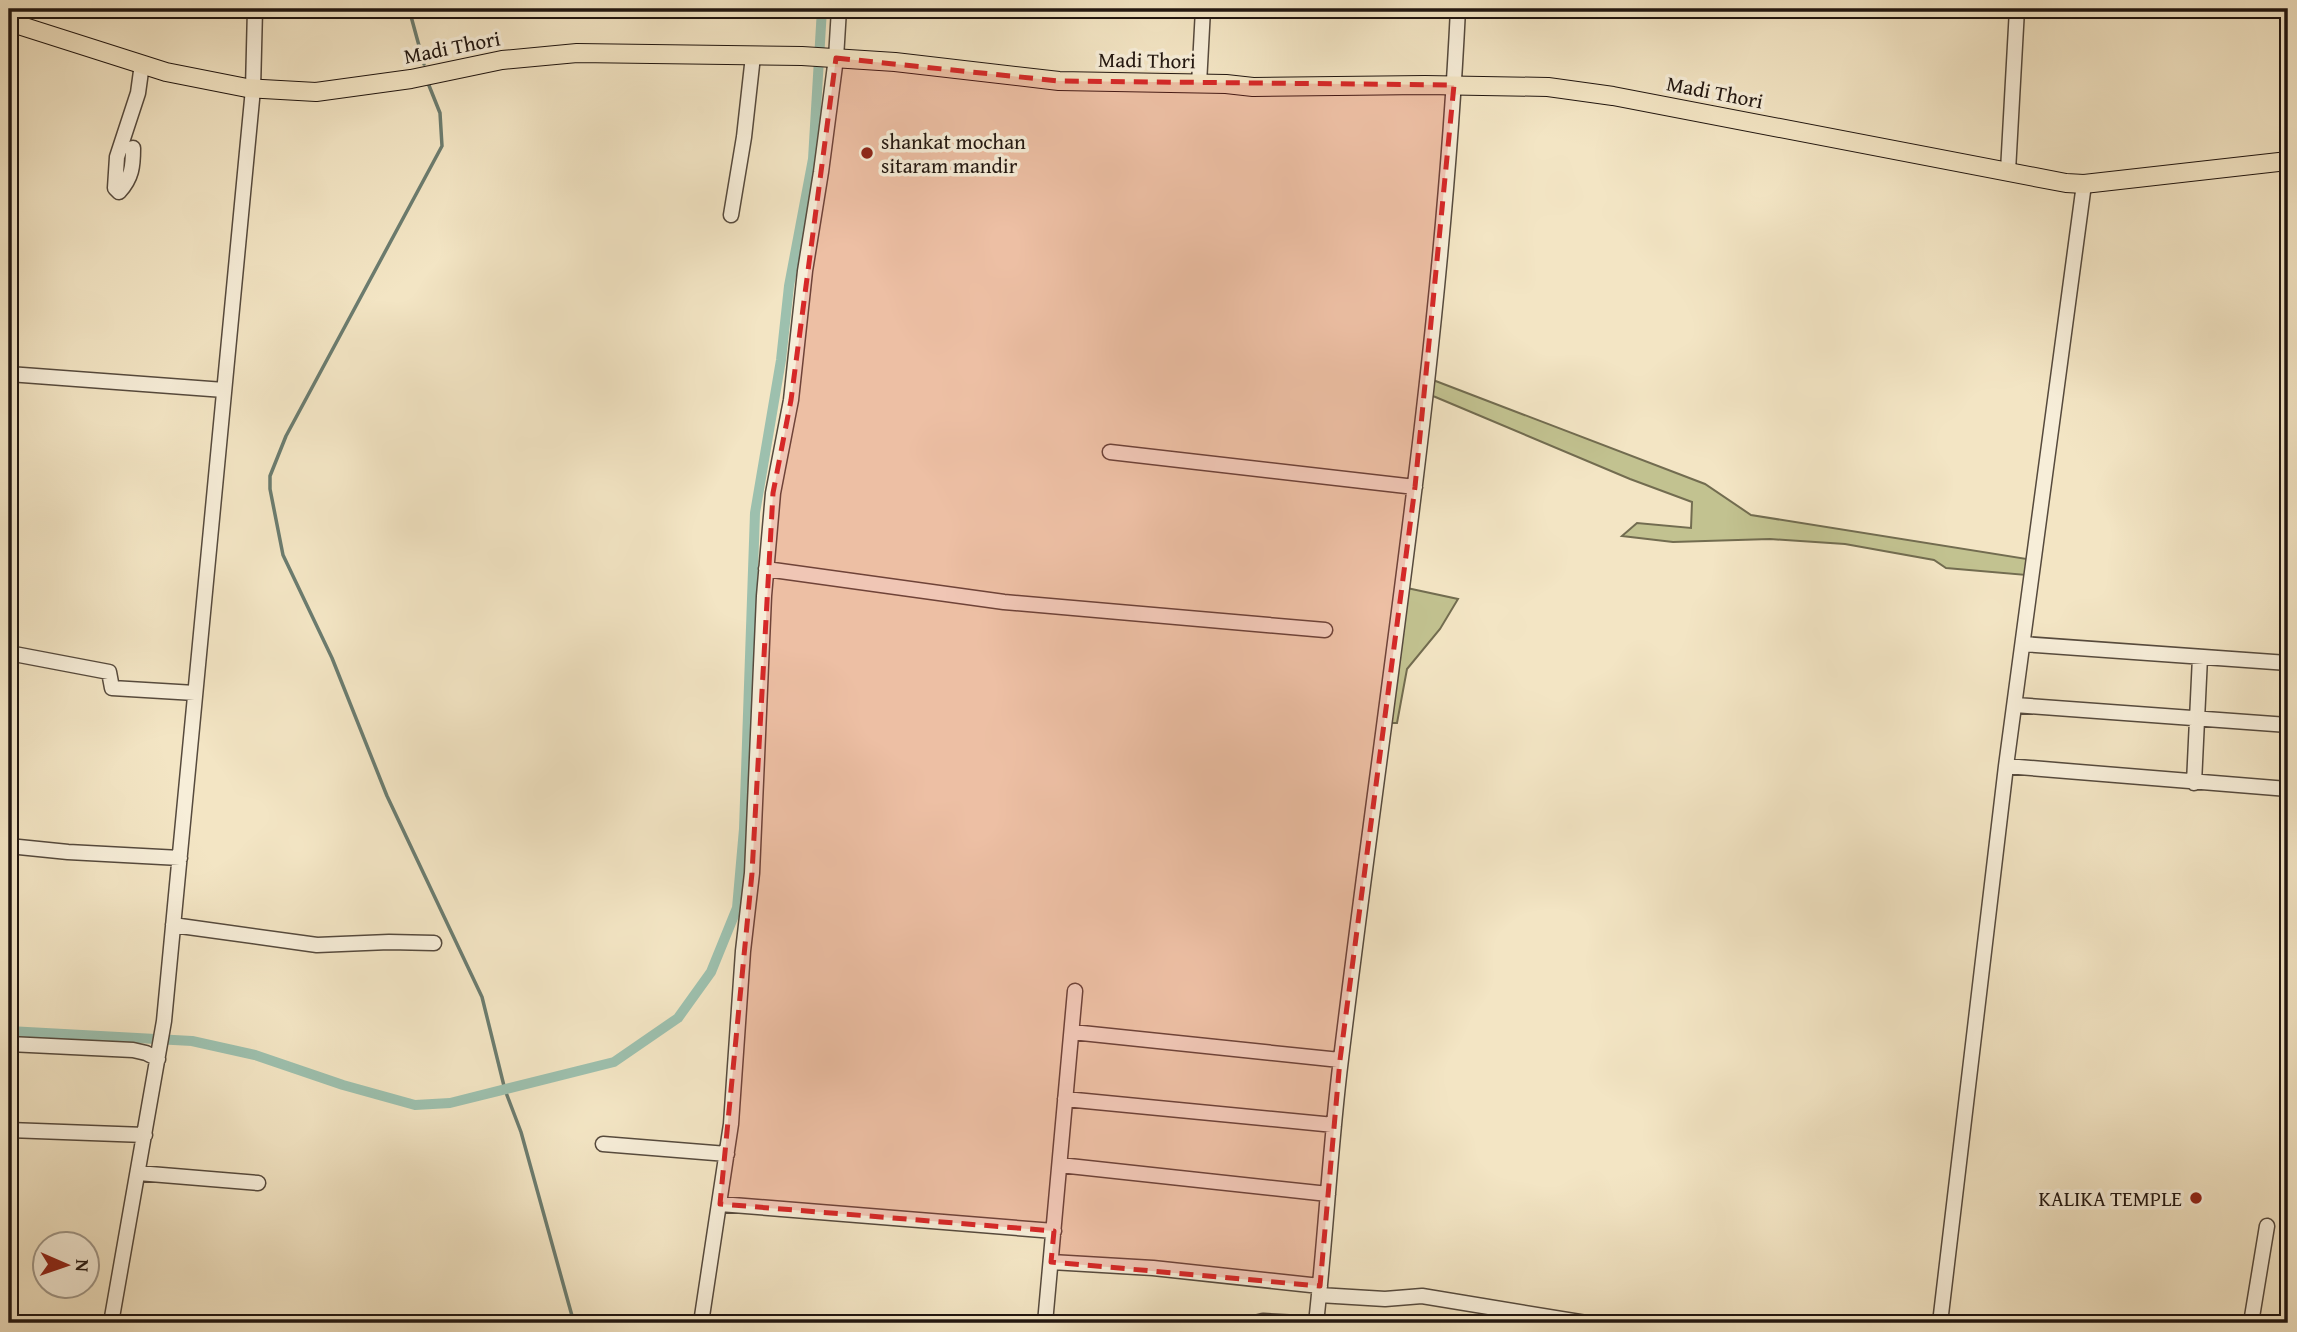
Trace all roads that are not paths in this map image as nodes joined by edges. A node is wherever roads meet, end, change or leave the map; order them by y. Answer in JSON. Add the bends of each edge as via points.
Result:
{"nodes":[{"id":1,"x":255,"y":9,"type":"edge"},
{"id":2,"x":839,"y":9,"type":"edge"},
{"id":3,"x":1203,"y":9,"type":"edge"},
{"id":4,"x":1458,"y":9,"type":"edge"},
{"id":5,"x":2017,"y":9,"type":"edge"},
{"id":6,"x":9,"y":22,"type":"edge"},
{"id":7,"x":752,"y":56,"type":"junction"},
{"id":8,"x":832,"y":58,"type":"junction"},
{"id":9,"x":142,"y":64,"type":"junction"},
{"id":10,"x":1199,"y":84,"type":"junction"},
{"id":11,"x":1454,"y":85,"type":"junction"},
{"id":12,"x":253,"y":89,"type":"junction"},
{"id":13,"x":132,"y":148,"type":"dead end"},
{"id":14,"x":2288,"y":161,"type":"edge"},
{"id":15,"x":2008,"y":171,"type":"junction"},
{"id":16,"x":2084,"y":184,"type":"junction"},
{"id":17,"x":732,"y":215,"type":"dead end"},
{"id":18,"x":9,"y":374,"type":"edge"},
{"id":19,"x":224,"y":390,"type":"junction"},
{"id":20,"x":1110,"y":452,"type":"dead end"},
{"id":21,"x":1415,"y":487,"type":"junction"},
{"id":22,"x":766,"y":569,"type":"junction"},
{"id":23,"x":1325,"y":630,"type":"dead end"},
{"id":24,"x":2023,"y":644,"type":"junction"},
{"id":25,"x":9,"y":653,"type":"edge"},
{"id":26,"x":2200,"y":657,"type":"junction"},
{"id":27,"x":2288,"y":663,"type":"edge"},
{"id":28,"x":195,"y":692,"type":"junction"},
{"id":29,"x":2015,"y":705,"type":"junction"},
{"id":30,"x":2197,"y":719,"type":"junction"},
{"id":31,"x":2288,"y":724,"type":"edge"},
{"id":32,"x":2006,"y":766,"type":"junction"},
{"id":33,"x":2194,"y":783,"type":"junction"},
{"id":34,"x":2288,"y":789,"type":"edge"},
{"id":35,"x":9,"y":846,"type":"edge"},
{"id":36,"x":180,"y":858,"type":"junction"},
{"id":37,"x":173,"y":925,"type":"junction"},
{"id":38,"x":434,"y":943,"type":"dead end"},
{"id":39,"x":1075,"y":991,"type":"dead end"},
{"id":40,"x":1072,"y":1032,"type":"junction"},
{"id":41,"x":9,"y":1044,"type":"edge"},
{"id":42,"x":158,"y":1056,"type":"junction"},
{"id":43,"x":1340,"y":1060,"type":"junction"},
{"id":44,"x":1065,"y":1099,"type":"junction"},
{"id":45,"x":1334,"y":1125,"type":"junction"},
{"id":46,"x":9,"y":1130,"type":"edge"},
{"id":47,"x":145,"y":1135,"type":"junction"},
{"id":48,"x":603,"y":1144,"type":"dead end"},
{"id":49,"x":727,"y":1154,"type":"junction"},
{"id":50,"x":1059,"y":1165,"type":"junction"},
{"id":51,"x":138,"y":1173,"type":"junction"},
{"id":52,"x":258,"y":1183,"type":"dead end"},
{"id":53,"x":1328,"y":1194,"type":"junction"},
{"id":54,"x":720,"y":1204,"type":"junction"},
{"id":55,"x":2267,"y":1226,"type":"dead end"},
{"id":56,"x":1054,"y":1231,"type":"junction"},
{"id":57,"x":1051,"y":1262,"type":"junction"},
{"id":58,"x":1320,"y":1290,"type":"junction"},
{"id":59,"x":111,"y":1323,"type":"edge"},
{"id":60,"x":701,"y":1323,"type":"edge"},
{"id":61,"x":1045,"y":1323,"type":"edge"},
{"id":62,"x":1255,"y":1323,"type":"edge"},
{"id":63,"x":1298,"y":1323,"type":"edge"},
{"id":64,"x":1316,"y":1323,"type":"edge"},
{"id":65,"x":1586,"y":1323,"type":"edge"},
{"id":66,"x":1940,"y":1323,"type":"edge"},
{"id":67,"x":2251,"y":1323,"type":"edge"}],
"edges":[{"from":1,"to":12,"type":"street"},
{"from":2,"to":8,"type":"street"},
{"from":3,"to":10,"type":"street"},
{"from":4,"to":11,"type":"street"},
{"from":5,"to":15,"type":"street"},
{"from":6,"to":9,"type":"main road","name":"Madi Thori"},
{"from":7,"to":8,"type":"main road","name":"Madi Thori"},
{"from":7,"to":12,"type":"main road","name":"Madi Thori","via":[[577,53],[502,60],[316,92]]},
{"from":7,"to":17,"type":"street"},
{"from":8,"to":10,"type":"main road","name":"Madi Thori","via":[[1059,81]]},
{"from":8,"to":22,"type":"street","via":[[821,172]]},
{"from":9,"to":12,"type":"main road","name":"Madi Thori"},
{"from":9,"to":13,"type":"street","via":[[138,93],[117,157],[115,188],[119,192],[129,181]]},
{"from":10,"to":11,"type":"main road","name":"Madi Thori"},
{"from":11,"to":15,"type":"main road","name":"Madi Thori","via":[[1548,87],[1613,96]]},
{"from":11,"to":21,"type":"street"},
{"from":12,"to":19,"type":"street"},
{"from":14,"to":16,"type":"main road","name":"Madi Thori"},
{"from":15,"to":16,"type":"main road","name":"Madi Thori"},
{"from":16,"to":24,"type":"street"},
{"from":18,"to":19,"type":"street"},
{"from":19,"to":28,"type":"street"},
{"from":20,"to":21,"type":"street"},
{"from":21,"to":43,"type":"street"},
{"from":22,"to":23,"type":"street","via":[[1004,602]]},
{"from":22,"to":49,"type":"street","via":[[752,873]]},
{"from":24,"to":26,"type":"street"},
{"from":24,"to":29,"type":"street"},
{"from":25,"to":28,"type":"street","via":[[109,672],[112,688]]},
{"from":26,"to":27,"type":"street"},
{"from":26,"to":30,"type":"street"},
{"from":28,"to":36,"type":"street"},
{"from":29,"to":30,"type":"street"},
{"from":29,"to":32,"type":"street"},
{"from":30,"to":31,"type":"street"},
{"from":30,"to":33,"type":"street"},
{"from":32,"to":33,"type":"street"},
{"from":32,"to":66,"type":"street"},
{"from":33,"to":34,"type":"street"},
{"from":35,"to":36,"type":"street"},
{"from":36,"to":37,"type":"street"},
{"from":37,"to":38,"type":"street","via":[[317,945]]},
{"from":37,"to":42,"type":"street"},
{"from":39,"to":40,"type":"street"},
{"from":40,"to":43,"type":"street"},
{"from":40,"to":44,"type":"street"},
{"from":41,"to":42,"type":"street","via":[[105,1048]]},
{"from":42,"to":47,"type":"street"},
{"from":43,"to":45,"type":"street"},
{"from":44,"to":45,"type":"street"},
{"from":44,"to":50,"type":"street"},
{"from":45,"to":53,"type":"street"},
{"from":46,"to":47,"type":"street"},
{"from":47,"to":51,"type":"street"},
{"from":48,"to":49,"type":"street"},
{"from":49,"to":54,"type":"street"},
{"from":50,"to":53,"type":"street"},
{"from":50,"to":56,"type":"street"},
{"from":51,"to":52,"type":"street"},
{"from":51,"to":59,"type":"street"},
{"from":53,"to":58,"type":"street"},
{"from":54,"to":56,"type":"street"},
{"from":54,"to":60,"type":"street"},
{"from":55,"to":67,"type":"street"},
{"from":56,"to":57,"type":"street"},
{"from":57,"to":58,"type":"street","via":[[1153,1268]]},
{"from":57,"to":61,"type":"street"},
{"from":58,"to":64,"type":"street"},
{"from":58,"to":65,"type":"street","via":[[1385,1299],[1422,1296]]},
{"from":62,"to":63,"type":"street"}]}
